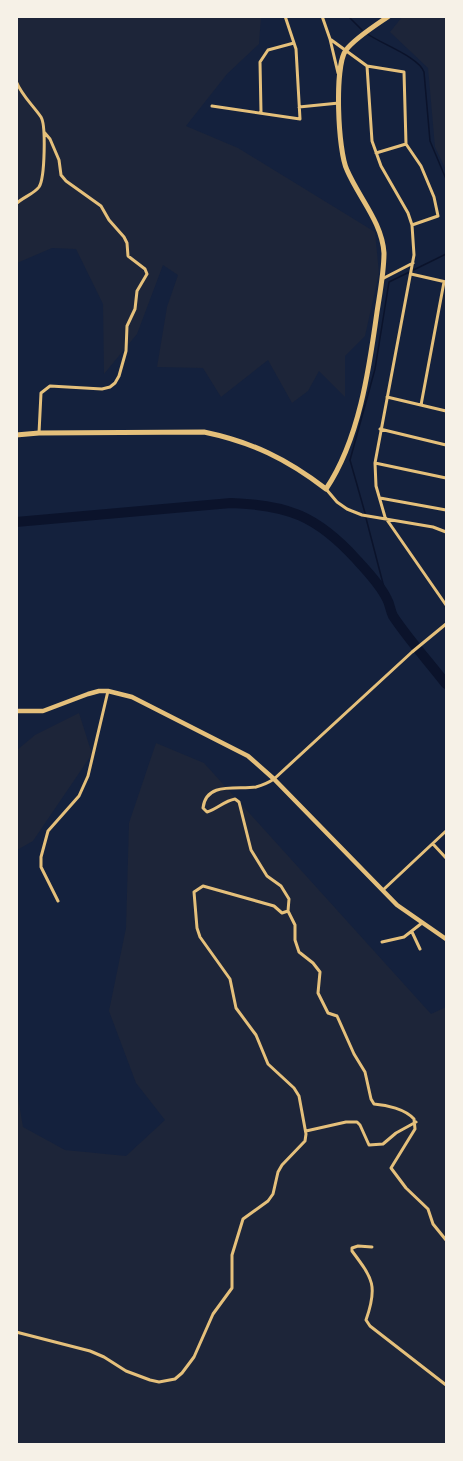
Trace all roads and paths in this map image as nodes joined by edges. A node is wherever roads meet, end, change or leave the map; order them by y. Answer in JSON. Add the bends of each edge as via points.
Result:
{"nodes":[{"id":1,"x":285,"y":16,"type":"edge"},
{"id":2,"x":322,"y":16,"type":"edge"},
{"id":3,"x":389,"y":16,"type":"edge"},
{"id":4,"x":330,"y":39,"type":"junction"},
{"id":5,"x":294,"y":43,"type":"junction"},
{"id":6,"x":346,"y":49,"type":"junction"},
{"id":7,"x":367,"y":66,"type":"junction"},
{"id":8,"x":339,"y":74,"type":"junction"},
{"id":9,"x":16,"y":81,"type":"edge"},
{"id":10,"x":339,"y":103,"type":"junction"},
{"id":11,"x":212,"y":106,"type":"dead end"},
{"id":12,"x":299,"y":107,"type":"junction"},
{"id":13,"x":261,"y":113,"type":"junction"},
{"id":14,"x":44,"y":132,"type":"junction"},
{"id":15,"x":406,"y":144,"type":"junction"},
{"id":16,"x":376,"y":153,"type":"junction"},
{"id":17,"x":16,"y":204,"type":"edge"},
{"id":18,"x":412,"y":225,"type":"junction"},
{"id":19,"x":412,"y":263,"type":"junction"},
{"id":20,"x":411,"y":274,"type":"junction"},
{"id":21,"x":382,"y":279,"type":"junction"},
{"id":22,"x":445,"y":282,"type":"edge"},
{"id":23,"x":387,"y":397,"type":"junction"},
{"id":24,"x":422,"y":405,"type":"junction"},
{"id":25,"x":447,"y":411,"type":"edge"},
{"id":26,"x":380,"y":429,"type":"junction"},
{"id":27,"x":39,"y":432,"type":"junction"},
{"id":28,"x":16,"y":435,"type":"edge"},
{"id":29,"x":447,"y":445,"type":"edge"},
{"id":30,"x":375,"y":463,"type":"junction"},
{"id":31,"x":447,"y":478,"type":"edge"},
{"id":32,"x":326,"y":489,"type":"junction"},
{"id":33,"x":380,"y":498,"type":"junction"},
{"id":34,"x":447,"y":510,"type":"edge"},
{"id":35,"x":385,"y":517,"type":"junction"},
{"id":36,"x":447,"y":532,"type":"edge"},
{"id":37,"x":447,"y":605,"type":"edge"},
{"id":38,"x":447,"y":624,"type":"edge"},
{"id":39,"x":108,"y":691,"type":"junction"},
{"id":40,"x":16,"y":711,"type":"edge"},
{"id":41,"x":274,"y":779,"type":"junction"},
{"id":42,"x":447,"y":831,"type":"edge"},
{"id":43,"x":433,"y":844,"type":"junction"},
{"id":44,"x":447,"y":858,"type":"edge"},
{"id":45,"x":382,"y":892,"type":"junction"},
{"id":46,"x":58,"y":901,"type":"dead end"},
{"id":47,"x":288,"y":911,"type":"junction"},
{"id":48,"x":422,"y":923,"type":"junction"},
{"id":49,"x":412,"y":932,"type":"junction"},
{"id":50,"x":447,"y":939,"type":"edge"},
{"id":51,"x":382,"y":942,"type":"dead end"},
{"id":52,"x":420,"y":949,"type":"dead end"},
{"id":53,"x":416,"y":1122,"type":"junction"},
{"id":54,"x":306,"y":1131,"type":"junction"},
{"id":55,"x":447,"y":1240,"type":"edge"},
{"id":56,"x":372,"y":1247,"type":"dead end"},
{"id":57,"x":16,"y":1332,"type":"edge"},
{"id":58,"x":447,"y":1385,"type":"edge"}],
"edges":[{"from":1,"to":5,"type":"street"},
{"from":2,"to":4,"type":"street"},
{"from":3,"to":6,"type":"main road"},
{"from":4,"to":6,"type":"street"},
{"from":4,"to":8,"type":"street"},
{"from":5,"to":12,"type":"street"},
{"from":5,"to":13,"type":"street","via":[[268,50],[260,62]]},
{"from":6,"to":7,"type":"street"},
{"from":6,"to":8,"type":"main road"},
{"from":7,"to":15,"type":"street","via":[[404,72]]},
{"from":7,"to":16,"type":"street"},
{"from":8,"to":10,"type":"main road"},
{"from":9,"to":14,"type":"street","via":[[42,119]]},
{"from":10,"to":12,"type":"street"},
{"from":10,"to":21,"type":"main road","via":[[346,169],[380,236],[384,252]]},
{"from":11,"to":13,"type":"street"},
{"from":12,"to":13,"type":"street","via":[[300,118]]},
{"from":14,"to":17,"type":"street","via":[[42,183]]},
{"from":14,"to":27,"type":"street","via":[[66,181],[101,206],[124,237],[128,256],[147,274],[137,291],[135,309],[127,326],[126,351],[116,383],[102,389],[45,389],[41,393]]},
{"from":15,"to":16,"type":"street"},
{"from":15,"to":18,"type":"street","via":[[421,166],[438,216]]},
{"from":16,"to":18,"type":"street"},
{"from":18,"to":19,"type":"street"},
{"from":19,"to":20,"type":"street"},
{"from":19,"to":21,"type":"street"},
{"from":20,"to":22,"type":"street"},
{"from":20,"to":23,"type":"street"},
{"from":21,"to":32,"type":"main road","via":[[363,391],[347,448]]},
{"from":22,"to":24,"type":"street"},
{"from":23,"to":24,"type":"street"},
{"from":23,"to":26,"type":"street"},
{"from":24,"to":25,"type":"street"},
{"from":26,"to":29,"type":"street"},
{"from":26,"to":30,"type":"street"},
{"from":27,"to":28,"type":"main road"},
{"from":27,"to":32,"type":"main road","via":[[212,434],[272,453]]},
{"from":30,"to":31,"type":"street"},
{"from":30,"to":33,"type":"street"},
{"from":32,"to":35,"type":"street","via":[[342,506]]},
{"from":33,"to":34,"type":"street"},
{"from":33,"to":35,"type":"street"},
{"from":35,"to":36,"type":"street"},
{"from":35,"to":37,"type":"street"},
{"from":38,"to":41,"type":"street"},
{"from":39,"to":40,"type":"main road","via":[[88,694],[43,711]]},
{"from":39,"to":41,"type":"main road","via":[[132,697],[248,756]]},
{"from":39,"to":46,"type":"street","via":[[88,776],[79,796],[48,831],[41,857],[41,867]]},
{"from":41,"to":45,"type":"main road"},
{"from":41,"to":47,"type":"street","via":[[254,787],[230,786],[211,792],[203,808],[207,812],[227,800],[239,802],[251,850],[267,876],[285,893]]},
{"from":42,"to":43,"type":"street"},
{"from":43,"to":44,"type":"street"},
{"from":43,"to":45,"type":"street"},
{"from":45,"to":48,"type":"main road"},
{"from":47,"to":53,"type":"street","via":[[295,925],[299,952],[320,972],[318,993],[328,1013],[337,1016],[365,1072],[374,1104],[404,1111]]},
{"from":47,"to":54,"type":"street","via":[[282,913],[274,906],[203,886],[194,892],[200,937],[226,971],[236,1008],[256,1035],[268,1064],[299,1096]]},
{"from":48,"to":49,"type":"street"},
{"from":48,"to":50,"type":"main road"},
{"from":49,"to":51,"type":"street","via":[[395,941]]},
{"from":49,"to":52,"type":"street"},
{"from":53,"to":54,"type":"street","via":[[383,1144],[369,1145],[357,1122]]},
{"from":53,"to":55,"type":"street","via":[[391,1168],[428,1209],[433,1224]]},
{"from":54,"to":57,"type":"street","via":[[302,1146],[282,1165],[273,1194],[239,1225],[232,1255],[232,1288],[213,1314],[194,1357],[175,1379],[150,1380],[90,1351]]},
{"from":56,"to":58,"type":"street","via":[[352,1248],[368,1272],[373,1289],[366,1320]]}]}
